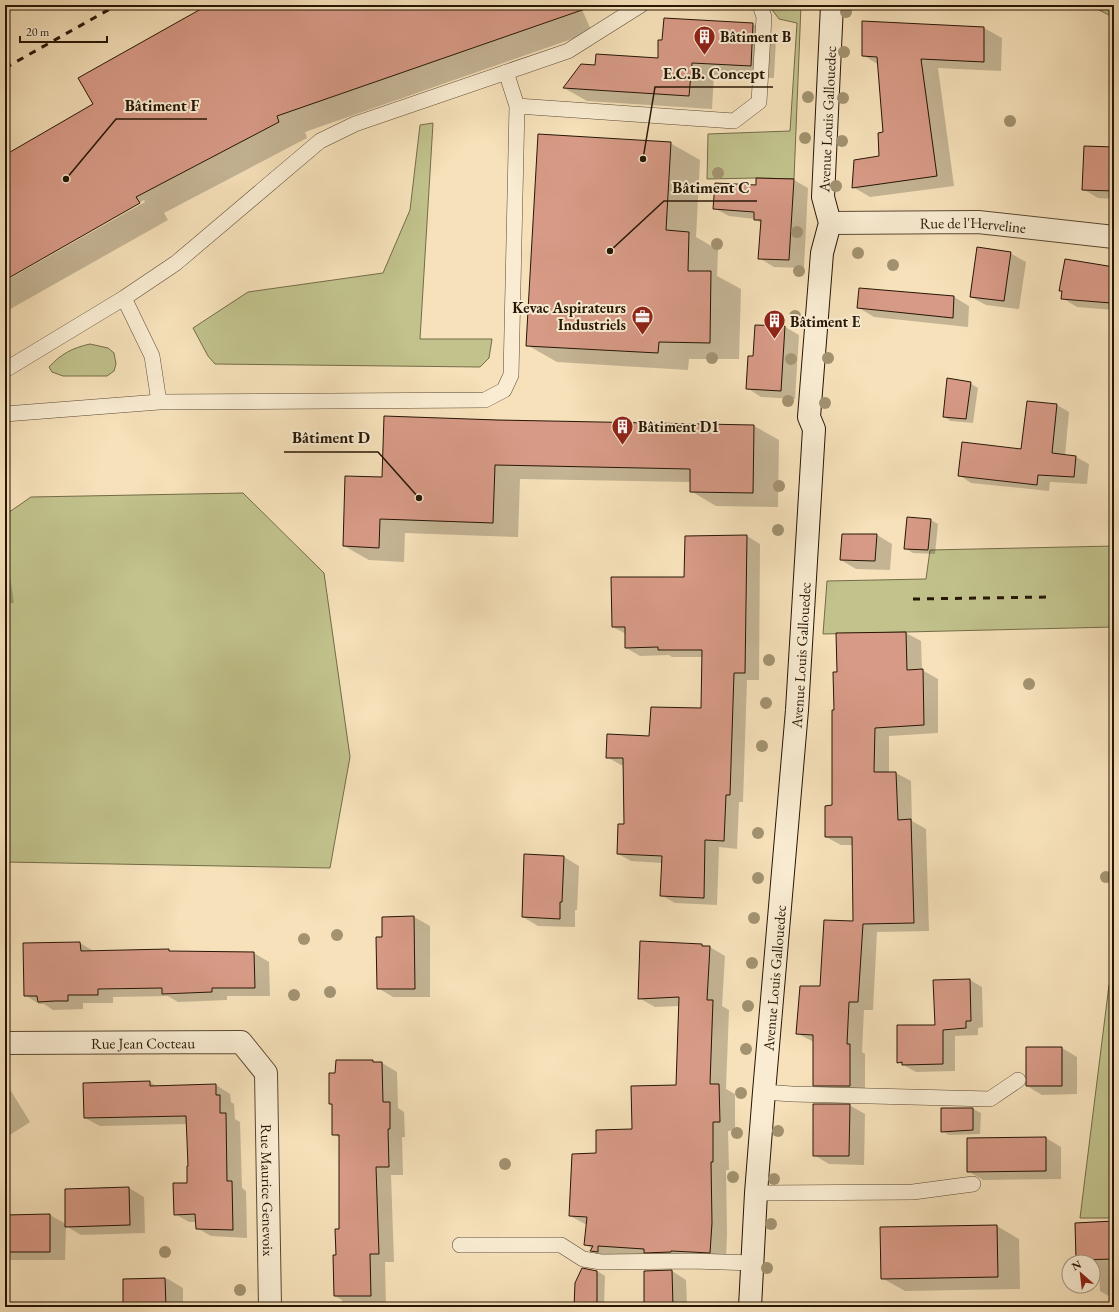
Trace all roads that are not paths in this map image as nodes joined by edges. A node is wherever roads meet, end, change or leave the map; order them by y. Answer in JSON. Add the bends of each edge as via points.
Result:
{"nodes":[{"id":1,"x":641,"y":5,"type":"edge"},
{"id":2,"x":760,"y":5,"type":"edge"},
{"id":3,"x":832,"y":5,"type":"edge"},
{"id":4,"x":506,"y":72,"type":"junction"},
{"id":5,"x":517,"y":106,"type":"junction"},
{"id":6,"x":830,"y":223,"type":"junction"},
{"id":7,"x":1114,"y":237,"type":"edge"},
{"id":8,"x":124,"y":298,"type":"junction"},
{"id":9,"x":5,"y":370,"type":"edge"},
{"id":10,"x":159,"y":402,"type":"junction"},
{"id":11,"x":5,"y":414,"type":"edge"},
{"id":12,"x":5,"y":1043,"type":"edge"},
{"id":13,"x":266,"y":1073,"type":"joint"},
{"id":14,"x":1018,"y":1080,"type":"dead end"},
{"id":15,"x":764,"y":1092,"type":"junction"},
{"id":16,"x":973,"y":1184,"type":"dead end"},
{"id":17,"x":756,"y":1193,"type":"junction"},
{"id":18,"x":460,"y":1245,"type":"dead end"},
{"id":19,"x":753,"y":1263,"type":"junction"},
{"id":20,"x":270,"y":1307,"type":"edge"},
{"id":21,"x":750,"y":1307,"type":"edge"}],
"edges":[{"from":1,"to":4,"type":"lane","via":[[568,51]]},
{"from":2,"to":5,"type":"lane","via":[[764,17],[759,102],[734,121]]},
{"from":3,"to":6,"type":"main road","name":"Avenue Louis Gallouedec","via":[[823,197]]},
{"from":4,"to":5,"type":"lane"},
{"from":4,"to":8,"type":"lane","via":[[355,124],[320,141],[176,263]]},
{"from":5,"to":10,"type":"lane","via":[[511,375],[504,390],[484,400]]},
{"from":6,"to":7,"type":"main road","name":"Rue de l'Herveline","via":[[978,222]]},
{"from":6,"to":15,"type":"main road","name":"Avenue Louis Gallouedec","via":[[822,253],[809,417],[814,429],[797,710]]},
{"from":8,"to":9,"type":"lane"},
{"from":8,"to":10,"type":"lane","via":[[152,356]]},
{"from":10,"to":11,"type":"lane"},
{"from":12,"to":13,"type":"main road","name":"Rue Jean Cocteau","via":[[241,1042]]},
{"from":13,"to":20,"type":"main road","name":"Rue Maurice Genevoix"},
{"from":14,"to":15,"type":"lane","via":[[990,1098]]},
{"from":15,"to":17,"type":"main road","name":"Avenue Louis Gallouedec"},
{"from":16,"to":17,"type":"lane","via":[[913,1192]]},
{"from":17,"to":19,"type":"main road","name":"Avenue Louis Gallouedec"},
{"from":18,"to":19,"type":"lane","via":[[561,1245],[583,1259],[601,1262]]},
{"from":19,"to":21,"type":"main road","name":"Avenue Louis Gallouedec"}]}
